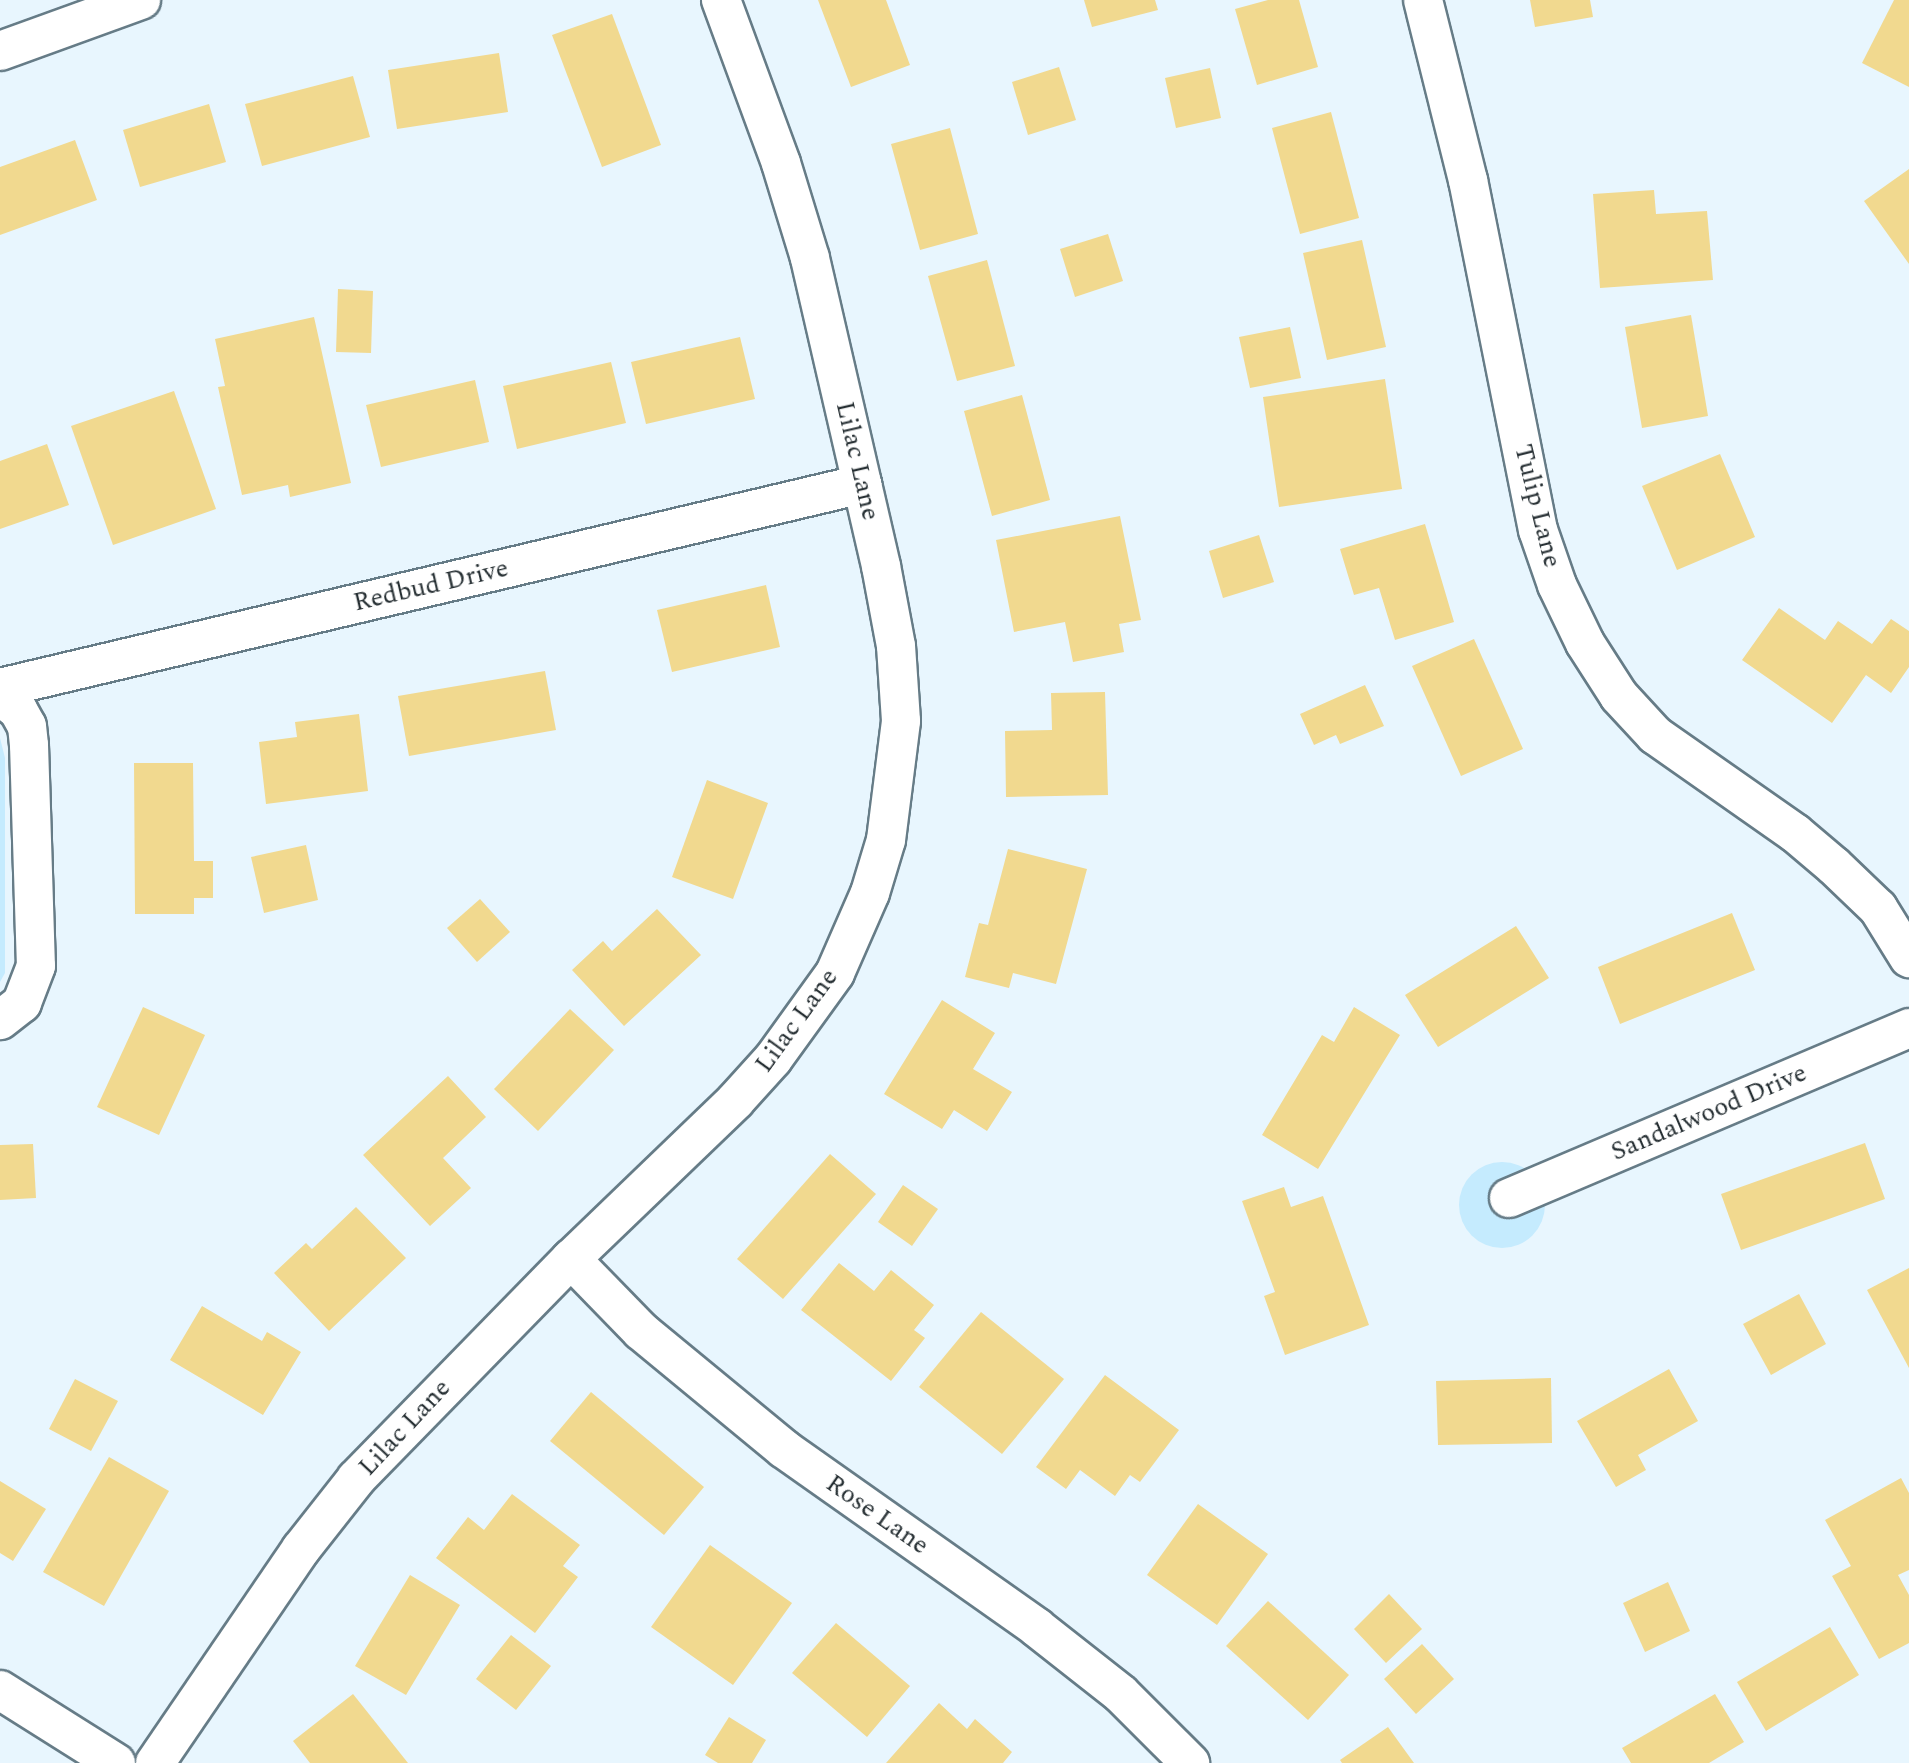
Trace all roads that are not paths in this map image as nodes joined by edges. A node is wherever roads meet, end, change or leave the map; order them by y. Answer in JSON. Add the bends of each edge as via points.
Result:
{"nodes":[{"id":1,"x":141,"y":0,"type":"edge"},
{"id":2,"x":721,"y":0,"type":"edge"},
{"id":3,"x":1423,"y":0,"type":"edge"},
{"id":4,"x":0,"y":51,"type":"edge"},
{"id":5,"x":862,"y":484,"type":"junction"},
{"id":6,"x":0,"y":688,"type":"edge"},
{"id":7,"x":0,"y":696,"type":"edge"},
{"id":8,"x":1909,"y":958,"type":"edge"},
{"id":9,"x":0,"y":1020,"type":"edge"},
{"id":10,"x":1909,"y":1028,"type":"edge"},
{"id":11,"x":1509,"y":1198,"type":"dead end"},
{"id":12,"x":571,"y":1259,"type":"junction"},
{"id":13,"x":0,"y":1690,"type":"edge"},
{"id":14,"x":116,"y":1763,"type":"edge"},
{"id":15,"x":155,"y":1763,"type":"edge"},
{"id":16,"x":1190,"y":1763,"type":"edge"}],
"edges":[{"from":1,"to":4,"type":"street"},
{"from":2,"to":5,"type":"street","name":"Lilac Lane","via":[[781,163],[810,258]]},
{"from":3,"to":8,"type":"street","name":"Tulip Lane","via":[[1468,180],[1538,530],[1585,643],[1619,696],[1656,735],[1795,833],[1833,866],[1878,908]]},
{"from":5,"to":6,"type":"street","name":"Redbud Drive"},
{"from":5,"to":12,"type":"street","name":"Lilac Lane","via":[[896,646],[901,721],[886,840],[870,894],[835,972],[773,1059]]},
{"from":7,"to":9,"type":"street","via":[[18,710],[28,735],[36,966],[22,1003]]},
{"from":10,"to":11,"type":"street","name":"Sandalwood Drive"},
{"from":12,"to":15,"type":"street","name":"Lilac Lane","via":[[356,1479],[293,1560]]},
{"from":12,"to":16,"type":"street","name":"Rose Lane","via":[[641,1331],[784,1449],[1036,1626],[1121,1694]]},
{"from":13,"to":14,"type":"street"}]}
